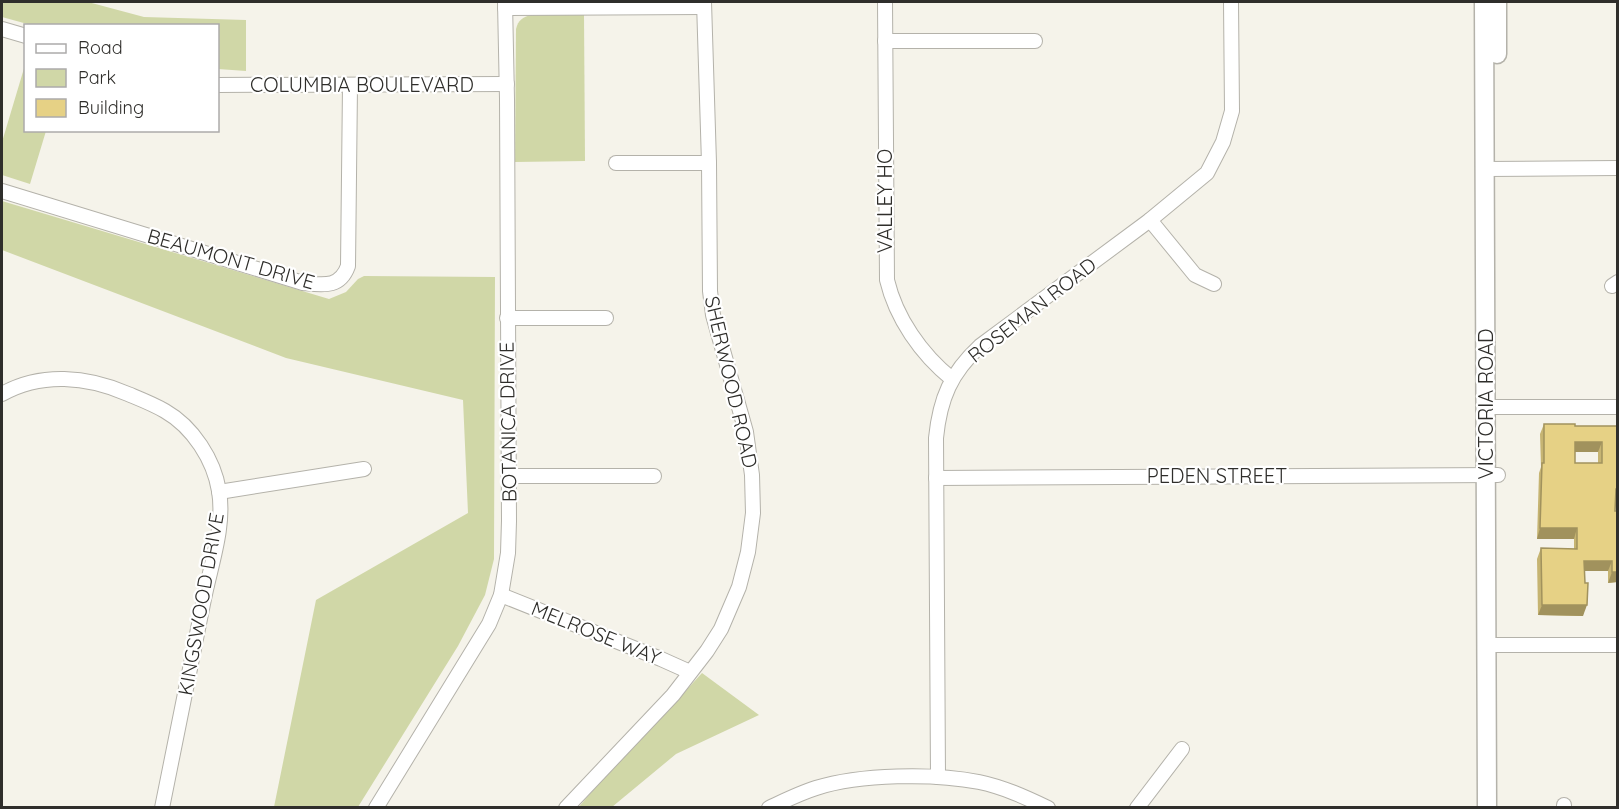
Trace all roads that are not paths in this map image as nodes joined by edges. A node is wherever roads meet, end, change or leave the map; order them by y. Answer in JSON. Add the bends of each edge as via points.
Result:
{"nodes":[{"id":1,"x":885,"y":2,"type":"edge"},
{"id":2,"x":1231,"y":2,"type":"edge"},
{"id":3,"x":1484,"y":2,"type":"edge"},
{"id":4,"x":1497,"y":2,"type":"edge"},
{"id":5,"x":704,"y":4,"type":"edge"},
{"id":6,"x":505,"y":5,"type":"edge"},
{"id":7,"x":613,"y":5,"type":"edge"},
{"id":8,"x":2,"y":30,"type":"edge"},
{"id":9,"x":24,"y":36,"type":"edge"},
{"id":10,"x":1035,"y":40,"type":"dead end"},
{"id":11,"x":885,"y":41,"type":"junction"},
{"id":12,"x":507,"y":84,"type":"junction"},
{"id":13,"x":219,"y":85,"type":"edge"},
{"id":14,"x":350,"y":86,"type":"junction"},
{"id":15,"x":616,"y":163,"type":"dead end"},
{"id":16,"x":709,"y":163,"type":"junction"},
{"id":17,"x":1617,"y":168,"type":"edge"},
{"id":18,"x":1491,"y":169,"type":"junction"},
{"id":19,"x":2,"y":191,"type":"edge"},
{"id":20,"x":1150,"y":220,"type":"junction"},
{"id":21,"x":1214,"y":284,"type":"dead end"},
{"id":22,"x":507,"y":318,"type":"junction"},
{"id":23,"x":606,"y":318,"type":"dead end"},
{"id":24,"x":952,"y":379,"type":"junction"},
{"id":25,"x":2,"y":394,"type":"edge"},
{"id":26,"x":1492,"y":407,"type":"junction"},
{"id":27,"x":1617,"y":407,"type":"edge"},
{"id":28,"x":364,"y":469,"type":"dead end"},
{"id":29,"x":1492,"y":475,"type":"junction"},
{"id":30,"x":509,"y":476,"type":"junction"},
{"id":31,"x":654,"y":476,"type":"dead end"},
{"id":32,"x":936,"y":478,"type":"junction"},
{"id":33,"x":219,"y":492,"type":"junction"},
{"id":34,"x":501,"y":595,"type":"junction"},
{"id":35,"x":1492,"y":645,"type":"junction"},
{"id":36,"x":1617,"y":645,"type":"edge"},
{"id":37,"x":690,"y":672,"type":"junction"},
{"id":38,"x":1182,"y":749,"type":"dead end"},
{"id":39,"x":938,"y":777,"type":"junction"},
{"id":40,"x":162,"y":807,"type":"edge"},
{"id":41,"x":376,"y":807,"type":"edge"},
{"id":42,"x":566,"y":807,"type":"edge"},
{"id":43,"x":769,"y":807,"type":"edge"},
{"id":44,"x":1048,"y":807,"type":"edge"},
{"id":45,"x":1137,"y":807,"type":"edge"},
{"id":46,"x":1487,"y":807,"type":"edge"},
{"id":47,"x":1499,"y":807,"type":"edge"}],
"edges":[{"from":1,"to":11,"type":"street","name":"VALLEY HO"},
{"from":2,"to":20,"type":"street","name":"ROSEMAN ROAD","via":[[1232,111],[1223,142],[1207,173]]},
{"from":3,"to":18,"type":"main road","name":"VICTORIA ROAD"},
{"from":4,"to":18,"type":"main road","name":"VICTORIA ROAD"},
{"from":5,"to":7,"type":"street"},
{"from":5,"to":16,"type":"street","name":"SHERWOOD ROAD"},
{"from":6,"to":7,"type":"street"},
{"from":6,"to":12,"type":"street","name":"BOTANICA DRIVE"},
{"from":8,"to":9,"type":"street"},
{"from":10,"to":11,"type":"street"},
{"from":11,"to":24,"type":"street","name":"VALLEY HO","via":[[887,279],[905,325],[933,363]]},
{"from":12,"to":14,"type":"street","name":"COLUMBIA BOULEVARD"},
{"from":12,"to":22,"type":"street","name":"BOTANICA DRIVE"},
{"from":13,"to":14,"type":"street","name":"COLUMBIA BOULEVARD"},
{"from":14,"to":19,"type":"street","name":"BEAUMONT DRIVE","via":[[348,266],[336,283],[327,286],[303,283]]},
{"from":15,"to":16,"type":"street"},
{"from":16,"to":37,"type":"street","name":"SHERWOOD ROAD","via":[[711,303],[746,432],[753,513],[739,587],[721,629]]},
{"from":17,"to":18,"type":"street"},
{"from":18,"to":26,"type":"main road","name":"VICTORIA ROAD"},
{"from":20,"to":21,"type":"street","via":[[1195,275]]},
{"from":20,"to":24,"type":"street","name":"ROSEMAN ROAD","via":[[980,346]]},
{"from":22,"to":23,"type":"street"},
{"from":22,"to":30,"type":"street","name":"BOTANICA DRIVE"},
{"from":24,"to":32,"type":"street","name":"ROSEMAN ROAD","via":[[938,422]]},
{"from":25,"to":33,"type":"street","name":"KINGSWOOD DRIVE","via":[[35,381],[60,378],[90,381],[145,401],[166,411],[198,441]]},
{"from":26,"to":27,"type":"street"},
{"from":26,"to":29,"type":"main road","name":"VICTORIA ROAD"},
{"from":28,"to":33,"type":"street"},
{"from":29,"to":32,"type":"street","name":"PEDEN STREET"},
{"from":29,"to":35,"type":"main road","name":"VICTORIA ROAD"},
{"from":30,"to":31,"type":"street"},
{"from":30,"to":34,"type":"street","name":"BOTANICA DRIVE","via":[[507,553]]},
{"from":32,"to":39,"type":"street","name":"ROSEMAN ROAD"},
{"from":33,"to":40,"type":"street","name":"KINGSWOOD DRIVE","via":[[217,539]]},
{"from":34,"to":37,"type":"street","name":"MELROSE WAY"},
{"from":34,"to":41,"type":"street","name":"BOTANICA DRIVE","via":[[480,640]]},
{"from":35,"to":36,"type":"street"},
{"from":35,"to":46,"type":"main road","name":"VICTORIA ROAD"},
{"from":35,"to":47,"type":"main road","name":"VICTORIA ROAD"},
{"from":37,"to":42,"type":"street","name":"SHERWOOD ROAD"},
{"from":38,"to":45,"type":"street"},
{"from":39,"to":43,"type":"street","via":[[870,778],[817,788]]},
{"from":39,"to":44,"type":"street","via":[[979,782]]}]}
